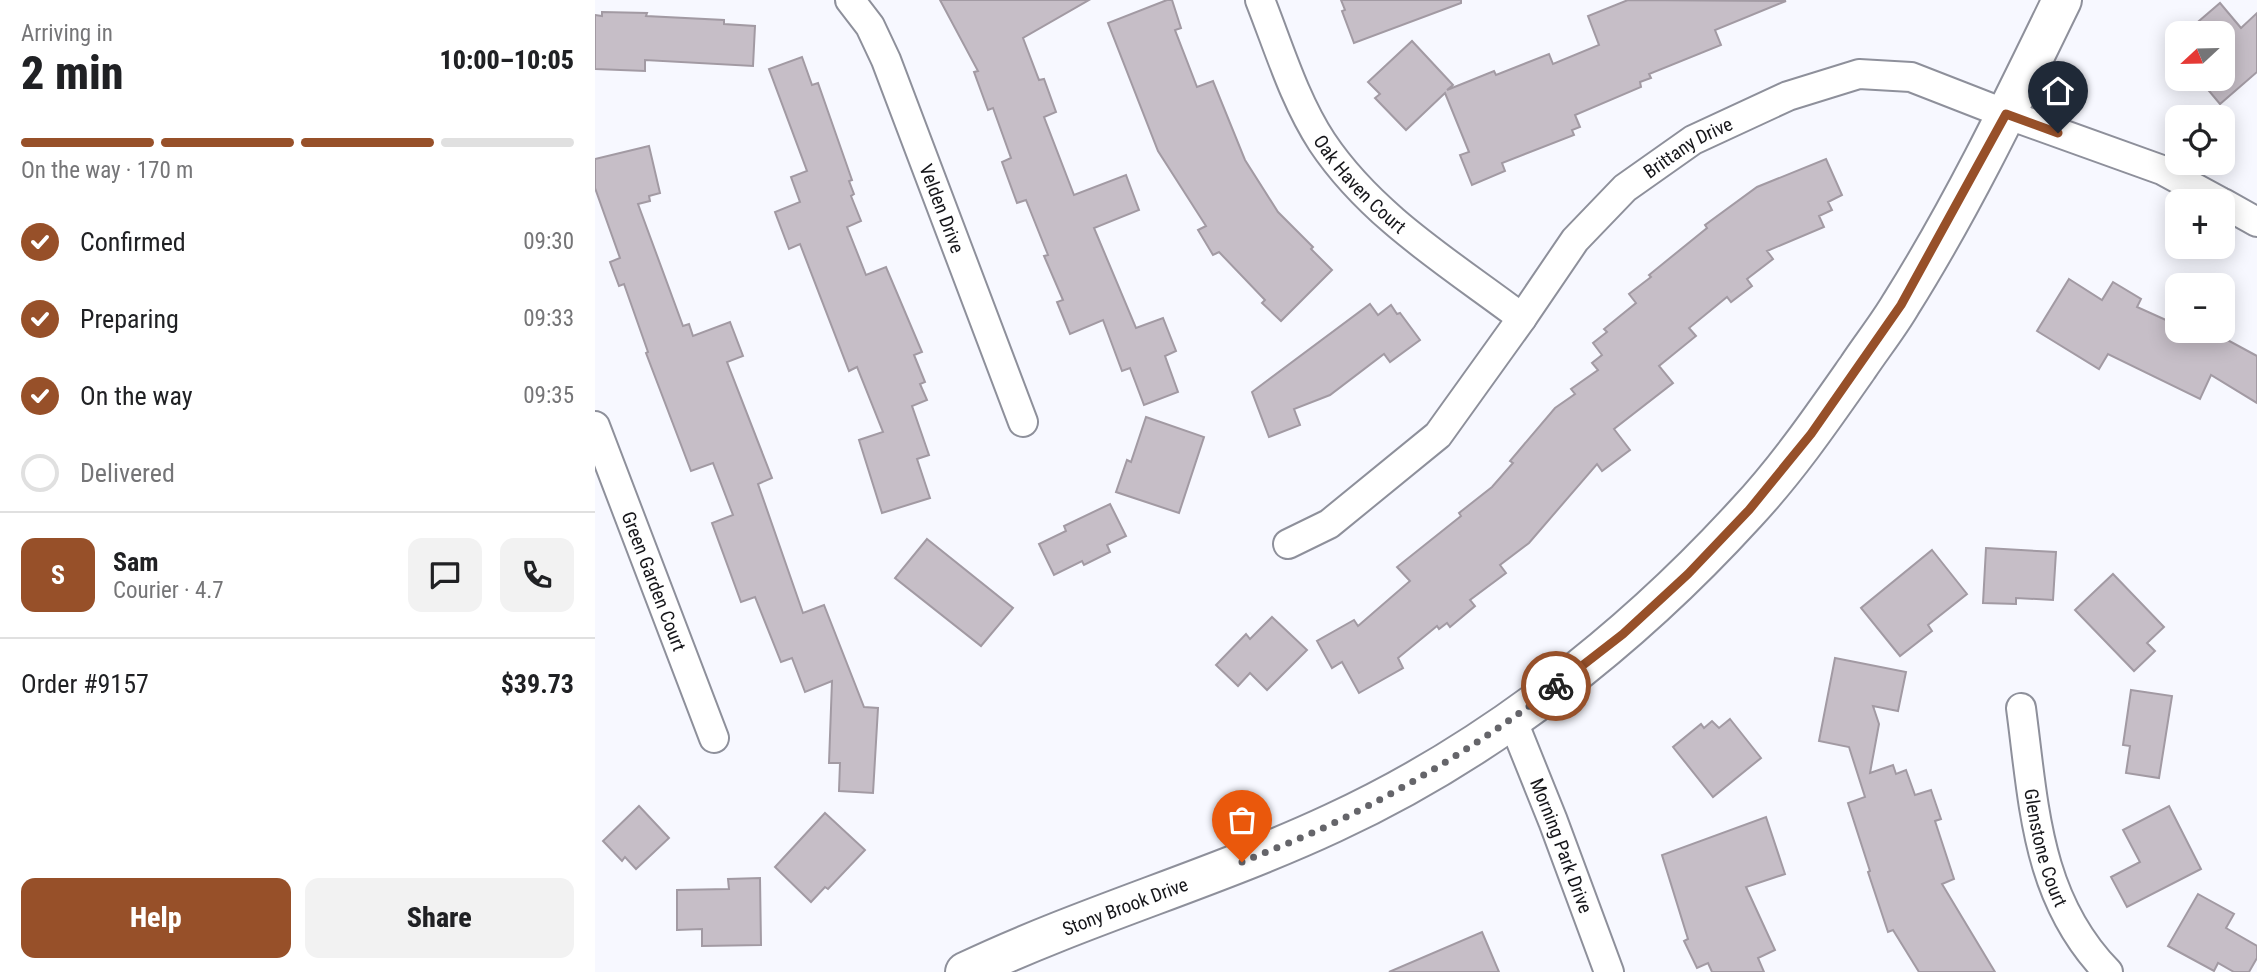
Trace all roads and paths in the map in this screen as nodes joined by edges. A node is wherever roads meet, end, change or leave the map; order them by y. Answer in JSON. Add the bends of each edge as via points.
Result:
{"nodes":[{"id":1,"x":850,"y":0,"type":"edge"},
{"id":2,"x":1260,"y":0,"type":"edge"},
{"id":3,"x":2061,"y":0,"type":"edge"},
{"id":4,"x":2006,"y":114,"type":"junction"},
{"id":5,"x":2197,"y":189,"type":"edge"},
{"id":6,"x":2235,"y":210,"type":"edge"},
{"id":7,"x":2257,"y":222,"type":"edge"},
{"id":8,"x":1522,"y":318,"type":"junction"},
{"id":9,"x":1023,"y":422,"type":"dead end"},
{"id":10,"x":595,"y":426,"type":"edge"},
{"id":11,"x":1287,"y":544,"type":"dead end"},
{"id":12,"x":2021,"y":708,"type":"dead end"},
{"id":13,"x":1512,"y":719,"type":"junction"},
{"id":14,"x":714,"y":738,"type":"dead end"},
{"id":15,"x":965,"y":972,"type":"edge"},
{"id":16,"x":1609,"y":972,"type":"edge"},
{"id":17,"x":2108,"y":972,"type":"edge"}],
"edges":[{"from":1,"to":9,"type":"street","name":"Velden Drive","via":[[870,26],[886,60]]},
{"from":2,"to":8,"type":"street","name":"Oak Haven Court","via":[[1298,98],[1322,142],[1350,178],[1399,226]]},
{"from":3,"to":4,"type":"street","name":"Stony Brook Drive"},
{"from":4,"to":5,"type":"street","name":"Brittany Drive","via":[[2162,170]]},
{"from":4,"to":8,"type":"street","name":"Brittany Drive","via":[[1911,77],[1859,75],[1788,96],[1693,139],[1625,188],[1575,240]]},
{"from":4,"to":13,"type":"street","name":"Stony Brook Drive","via":[[1901,305],[1811,434],[1749,510],[1623,634]]},
{"from":6,"to":7,"type":"street","name":"Brittany Drive"},
{"from":8,"to":11,"type":"street","name":"Brittany Drive","via":[[1438,435],[1329,524]]},
{"from":10,"to":14,"type":"street","name":"Green Garden Court"},
{"from":12,"to":17,"type":"street","name":"Glenstone Court","via":[[2039,842],[2051,881],[2069,921]]},
{"from":13,"to":15,"type":"street","name":"Stony Brook Drive","via":[[1415,781],[1334,823],[1219,872],[1024,944]]},
{"from":13,"to":16,"type":"street","name":"Morning Park Drive"}]}
